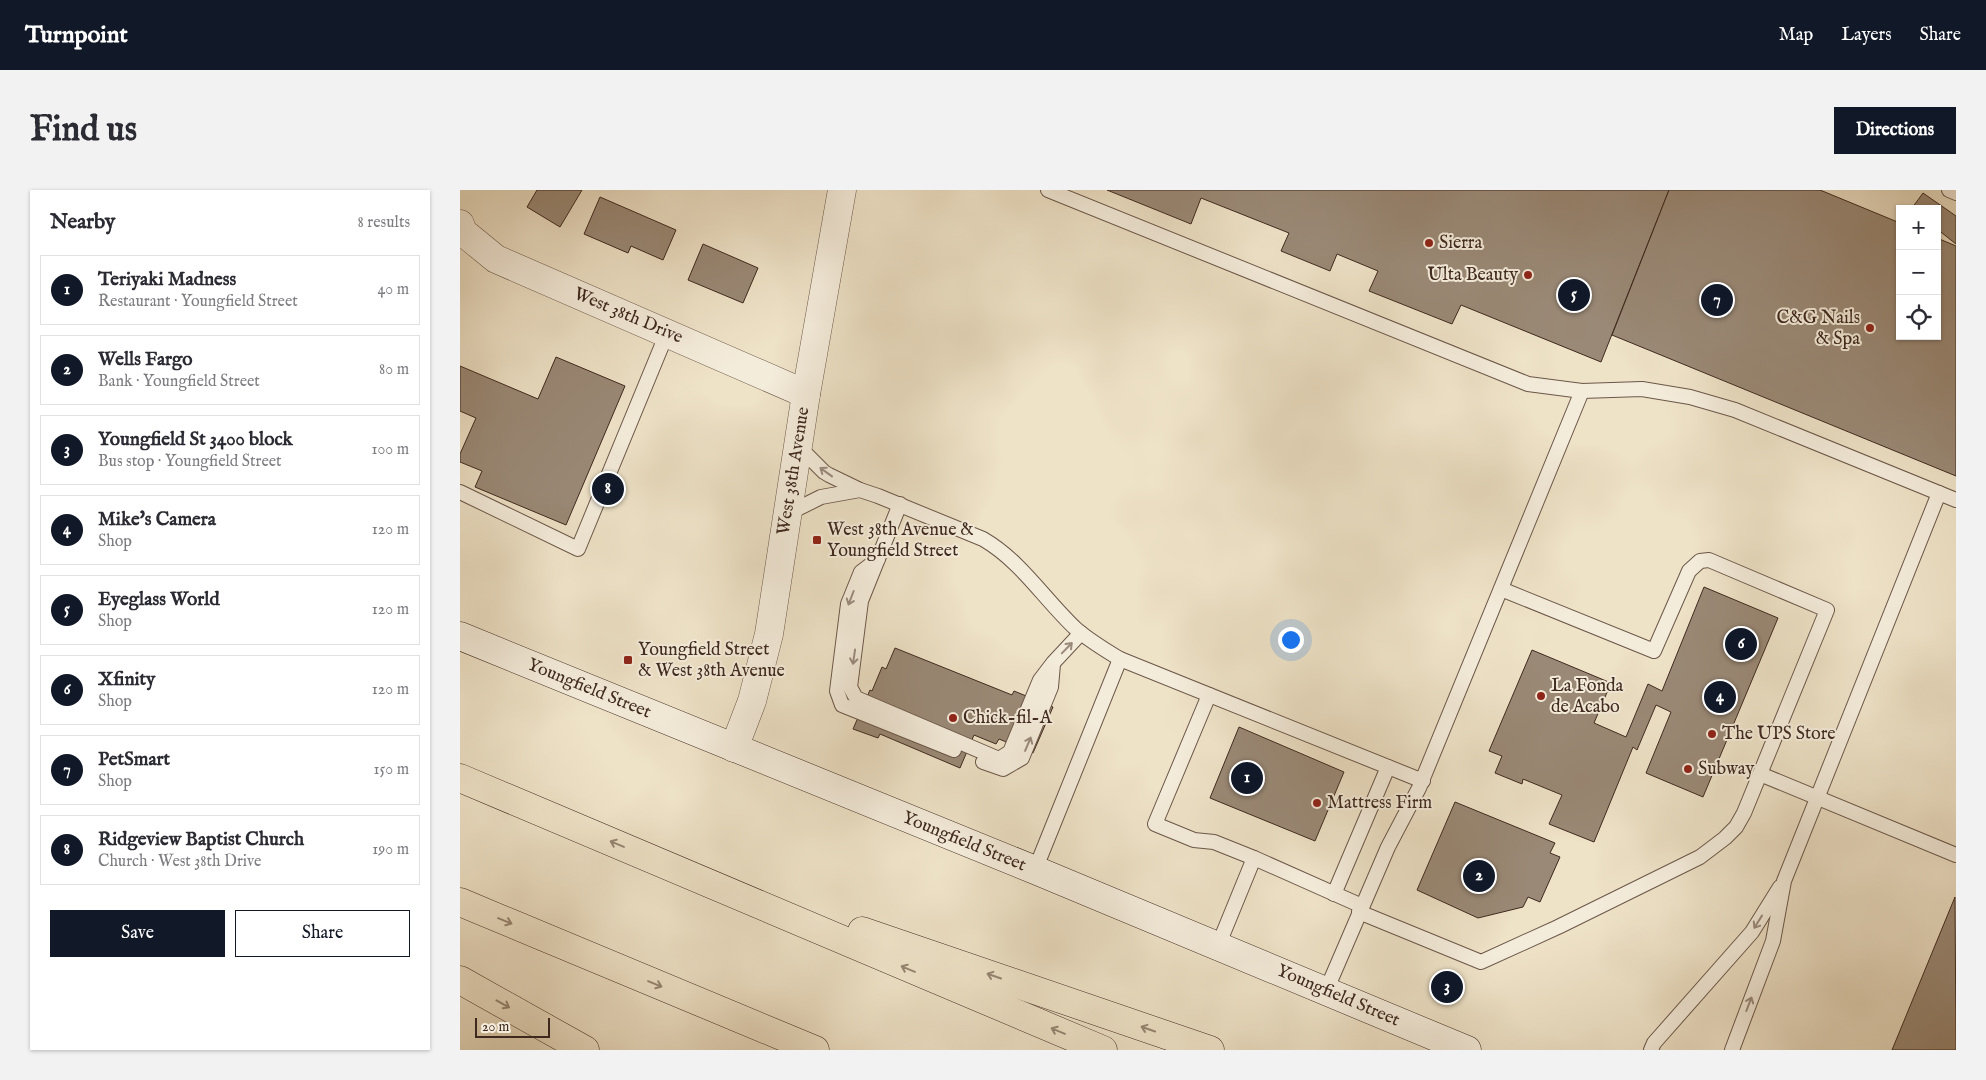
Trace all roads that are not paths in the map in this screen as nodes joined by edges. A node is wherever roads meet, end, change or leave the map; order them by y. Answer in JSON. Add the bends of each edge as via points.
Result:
{"nodes":[{"id":1,"x":842,"y":190,"type":"edge"},
{"id":2,"x":1048,"y":190,"type":"edge"},
{"id":3,"x":1949,"y":190,"type":"edge"},
{"id":4,"x":1956,"y":193,"type":"edge"},
{"id":5,"x":460,"y":224,"type":"edge"},
{"id":6,"x":667,"y":333,"type":"junction"},
{"id":7,"x":1582,"y":390,"type":"junction"},
{"id":8,"x":806,"y":394,"type":"junction"},
{"id":9,"x":798,"y":445,"type":"junction"},
{"id":10,"x":860,"y":490,"type":"junction"},
{"id":11,"x":460,"y":492,"type":"edge"},
{"id":12,"x":1939,"y":493,"type":"junction"},
{"id":13,"x":1956,"y":500,"type":"edge"},
{"id":14,"x":900,"y":504,"type":"junction"},
{"id":15,"x":787,"y":514,"type":"junction"},
{"id":16,"x":1502,"y":589,"type":"junction"},
{"id":17,"x":1081,"y":633,"type":"junction"},
{"id":18,"x":460,"y":636,"type":"edge"},
{"id":19,"x":1120,"y":659,"type":"junction"},
{"id":20,"x":1209,"y":695,"type":"junction"},
{"id":21,"x":734,"y":748,"type":"junction"},
{"id":22,"x":1388,"y":767,"type":"junction"},
{"id":23,"x":1760,"y":774,"type":"junction"},
{"id":24,"x":460,"y":778,"type":"edge"},
{"id":25,"x":1423,"y":780,"type":"junction"},
{"id":26,"x":1818,"y":797,"type":"junction"},
{"id":27,"x":1956,"y":855,"type":"edge"},
{"id":28,"x":1254,"y":858,"type":"junction"},
{"id":29,"x":662,"y":863,"type":"junction"},
{"id":30,"x":1035,"y":870,"type":"junction"},
{"id":31,"x":1784,"y":880,"type":"junction"},
{"id":32,"x":1334,"y":894,"type":"junction"},
{"id":33,"x":460,"y":902,"type":"edge"},
{"id":34,"x":1361,"y":909,"type":"junction"},
{"id":35,"x":1218,"y":946,"type":"junction"},
{"id":36,"x":460,"y":980,"type":"edge"},
{"id":37,"x":1326,"y":991,"type":"junction"},
{"id":38,"x":585,"y":1050,"type":"edge"},
{"id":39,"x":815,"y":1050,"type":"edge"},
{"id":40,"x":1103,"y":1050,"type":"edge"},
{"id":41,"x":1210,"y":1050,"type":"edge"},
{"id":42,"x":1467,"y":1050,"type":"edge"},
{"id":43,"x":1651,"y":1050,"type":"edge"},
{"id":44,"x":1732,"y":1050,"type":"edge"}],
"edges":[{"from":1,"to":8,"type":"main road","name":"West 38th Avenue"},
{"from":2,"to":7,"type":"lane","via":[[1528,384]]},
{"from":3,"to":4,"type":"lane"},
{"from":5,"to":6,"type":"main road","name":"West 38th Drive","via":[[463,232],[496,259]]},
{"from":6,"to":8,"type":"main road","name":"West 38th Drive"},
{"from":6,"to":11,"type":"lane","via":[[578,549]]},
{"from":7,"to":12,"type":"lane","via":[[1642,389],[1735,410]]},
{"from":7,"to":16,"type":"lane"},
{"from":8,"to":9,"type":"main road","name":"West 38th Avenue"},
{"from":10,"to":9,"type":"lane","one_way":true,"via":[[824,472]]},
{"from":9,"to":15,"type":"main road","name":"West 38th Avenue"},
{"from":10,"to":14,"type":"lane"},
{"from":10,"to":15,"type":"lane","via":[[821,497]]},
{"from":12,"to":13,"type":"lane"},
{"from":12,"to":26,"type":"lane"},
{"from":14,"to":17,"type":"lane","via":[[983,538],[998,548]]},
{"from":14,"to":17,"type":"lane","one_way":true,"via":[[878,559],[861,572],[848,604],[837,691],[842,705],[1003,770],[1022,758],[1051,687],[1053,663]]},
{"from":15,"to":21,"type":"main road","name":"West 38th Avenue","via":[[769,634],[752,701]]},
{"from":16,"to":23,"type":"lane","via":[[1654,651],[1689,571],[1700,561],[1709,560],[1827,610]]},
{"from":16,"to":25,"type":"lane"},
{"from":17,"to":19,"type":"lane"},
{"from":18,"to":21,"type":"main road","name":"Youngfield Street"},
{"from":19,"to":20,"type":"lane"},
{"from":19,"to":30,"type":"lane"},
{"from":20,"to":22,"type":"lane"},
{"from":20,"to":28,"type":"lane","via":[[1155,824]]},
{"from":21,"to":30,"type":"main road","name":"Youngfield Street"},
{"from":22,"to":25,"type":"lane"},
{"from":22,"to":32,"type":"lane"},
{"from":23,"to":26,"type":"lane"},
{"from":23,"to":34,"type":"lane","via":[[1736,827],[1700,857],[1481,962]]},
{"from":29,"to":24,"type":"highway","one_way":true},
{"from":25,"to":34,"type":"lane","via":[[1388,847]]},
{"from":26,"to":27,"type":"lane"},
{"from":26,"to":31,"type":"lane"},
{"from":28,"to":32,"type":"lane"},
{"from":28,"to":35,"type":"lane"},
{"from":40,"to":29,"type":"highway","one_way":true},
{"from":41,"to":29,"type":"highway","one_way":true},
{"from":30,"to":35,"type":"main road","name":"Youngfield Street"},
{"from":31,"to":43,"type":"lane","one_way":true,"via":[[1752,932]]},
{"from":44,"to":31,"type":"lane","one_way":true,"via":[[1773,941]]},
{"from":32,"to":34,"type":"lane"},
{"from":33,"to":39,"type":"highway","one_way":true},
{"from":34,"to":37,"type":"lane"},
{"from":35,"to":37,"type":"main road","name":"Youngfield Street"},
{"from":36,"to":38,"type":"highway","one_way":true},
{"from":37,"to":42,"type":"main road","name":"Youngfield Street"}]}
